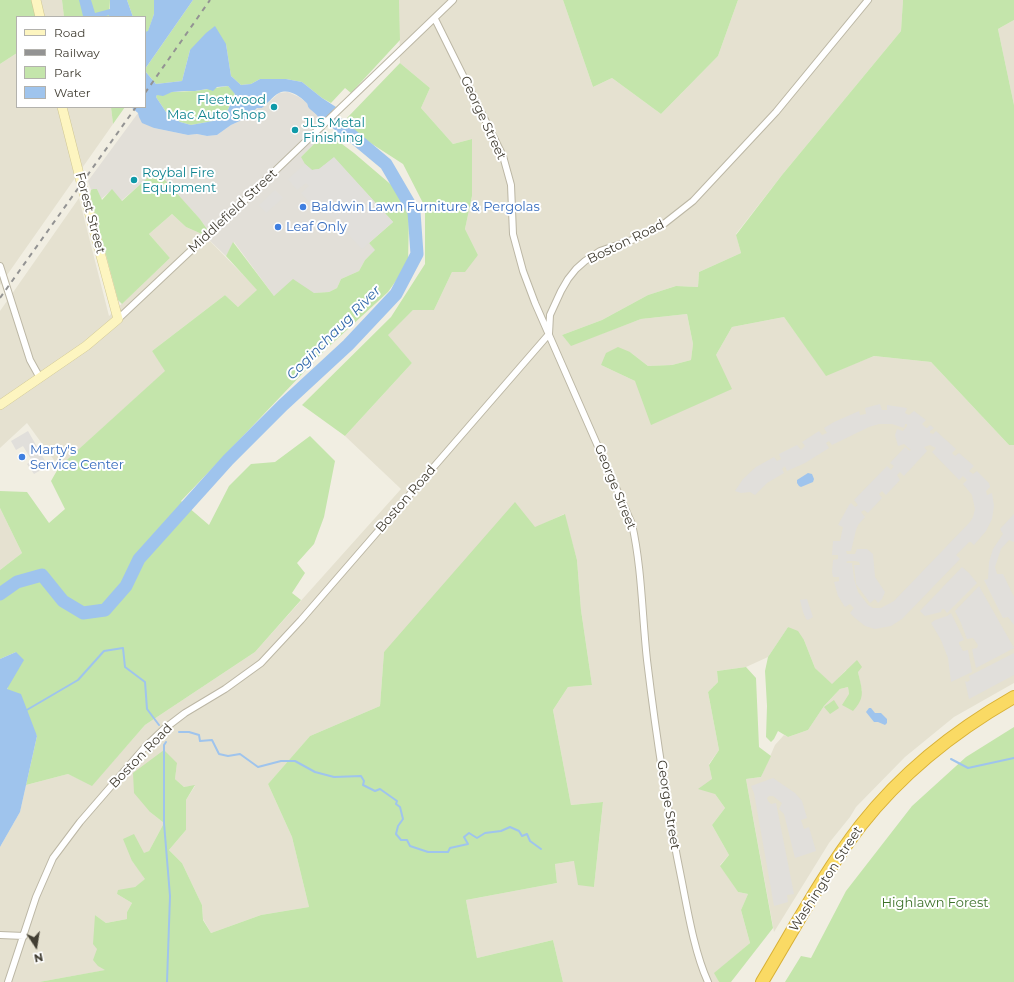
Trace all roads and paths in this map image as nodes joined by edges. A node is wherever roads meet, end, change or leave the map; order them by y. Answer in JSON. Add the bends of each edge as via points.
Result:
{"nodes":[{"id":1,"x":36,"y":0,"type":"edge"},
{"id":2,"x":454,"y":0,"type":"edge"},
{"id":3,"x":868,"y":0,"type":"edge"},
{"id":4,"x":40,"y":16,"type":"edge"},
{"id":5,"x":435,"y":19,"type":"junction"},
{"id":6,"x":62,"y":108,"type":"edge"},
{"id":7,"x":0,"y":266,"type":"edge"},
{"id":8,"x":118,"y":319,"type":"junction"},
{"id":9,"x":549,"y":334,"type":"junction"},
{"id":10,"x":40,"y":378,"type":"junction"},
{"id":11,"x":0,"y":405,"type":"edge"},
{"id":12,"x":1014,"y":697,"type":"edge"},
{"id":13,"x":0,"y":935,"type":"edge"},
{"id":14,"x":24,"y":936,"type":"junction"},
{"id":15,"x":8,"y":982,"type":"edge"},
{"id":16,"x":708,"y":982,"type":"edge"},
{"id":17,"x":762,"y":982,"type":"edge"}],
"edges":[{"from":1,"to":4,"type":"main road"},
{"from":2,"to":5,"type":"street","name":"Middlefield Street"},
{"from":3,"to":9,"type":"street","name":"Boston Road","via":[[776,112],[693,201],[665,223],[632,240],[600,251],[576,269],[564,285],[550,315]]},
{"from":5,"to":8,"type":"street","name":"Middlefield Street"},
{"from":5,"to":9,"type":"street","name":"George Street","via":[[503,156],[511,185],[513,234],[535,303]]},
{"from":6,"to":8,"type":"main road","name":"Forest Street"},
{"from":7,"to":10,"type":"street","via":[[30,360]]},
{"from":8,"to":10,"type":"main road","name":"Middlefield Street","via":[[86,346]]},
{"from":9,"to":14,"type":"street","name":"Boston Road","via":[[264,660],[164,730],[80,822],[52,858]]},
{"from":9,"to":16,"type":"street","name":"George Street","via":[[632,524],[638,554],[647,659],[672,830],[692,926]]},
{"from":10,"to":11,"type":"main road","name":"Middlefield Street"},
{"from":12,"to":17,"type":"highway","name":"Washington Street","via":[[974,721],[939,748],[879,804],[832,864]]},
{"from":13,"to":14,"type":"street"},
{"from":14,"to":15,"type":"street","name":"Boston Road"}]}
